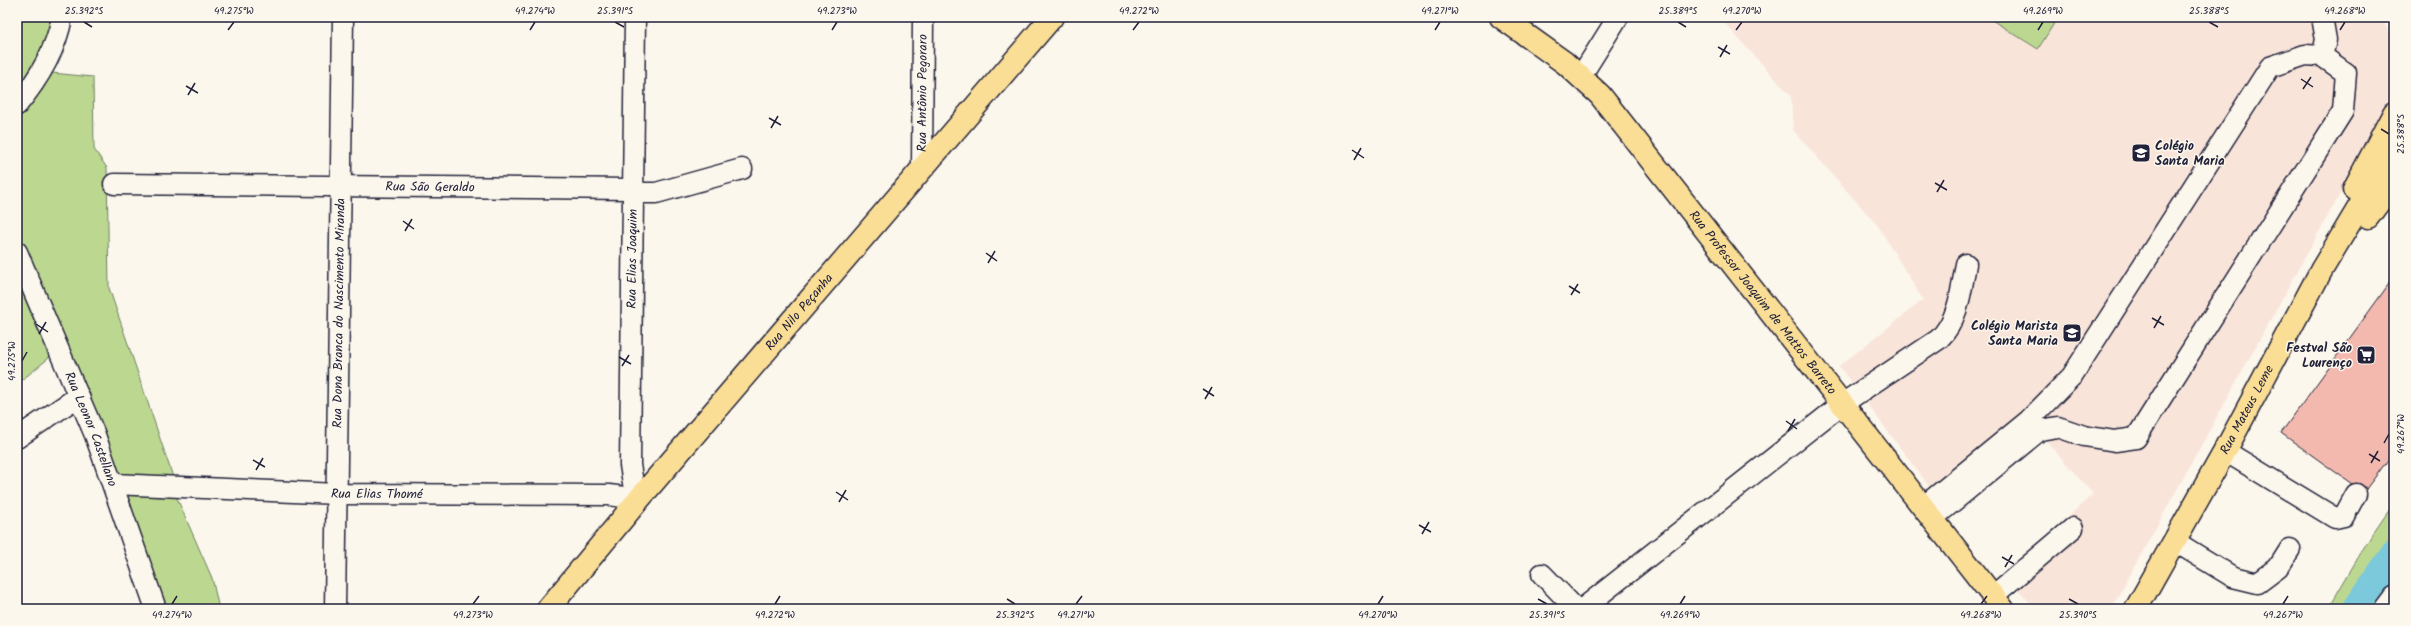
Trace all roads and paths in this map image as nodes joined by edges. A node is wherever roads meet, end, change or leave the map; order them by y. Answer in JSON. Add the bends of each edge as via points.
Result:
{"nodes":[{"id":1,"x":62,"y":17,"type":"edge"},
{"id":2,"x":343,"y":17,"type":"edge"},
{"id":3,"x":635,"y":17,"type":"edge"},
{"id":4,"x":922,"y":17,"type":"edge"},
{"id":5,"x":1052,"y":17,"type":"edge"},
{"id":6,"x":1501,"y":17,"type":"edge"},
{"id":7,"x":1618,"y":17,"type":"edge"},
{"id":8,"x":2322,"y":17,"type":"edge"},
{"id":9,"x":2322,"y":56,"type":"junction"},
{"id":10,"x":1581,"y":76,"type":"junction"},
{"id":11,"x":17,"y":105,"type":"edge"},
{"id":12,"x":2394,"y":113,"type":"edge"},
{"id":13,"x":2394,"y":148,"type":"edge"},
{"id":14,"x":742,"y":169,"type":"dead end"},
{"id":15,"x":922,"y":169,"type":"junction"},
{"id":16,"x":114,"y":184,"type":"dead end"},
{"id":17,"x":341,"y":186,"type":"junction"},
{"id":18,"x":2394,"y":188,"type":"edge"},
{"id":19,"x":633,"y":189,"type":"junction"},
{"id":20,"x":17,"y":252,"type":"edge"},
{"id":21,"x":1966,"y":264,"type":"dead end"},
{"id":22,"x":2322,"y":269,"type":"junction"},
{"id":23,"x":79,"y":396,"type":"junction"},
{"id":24,"x":1842,"y":404,"type":"junction"},
{"id":25,"x":17,"y":438,"type":"edge"},
{"id":26,"x":2225,"y":451,"type":"junction"},
{"id":27,"x":113,"y":484,"type":"junction"},
{"id":28,"x":337,"y":494,"type":"junction"},
{"id":29,"x":2356,"y":494,"type":"dead end"},
{"id":30,"x":639,"y":499,"type":"junction"},
{"id":31,"x":1927,"y":513,"type":"junction"},
{"id":32,"x":2073,"y":528,"type":"dead end"},
{"id":33,"x":2174,"y":541,"type":"junction"},
{"id":34,"x":2290,"y":550,"type":"dead end"},
{"id":35,"x":1542,"y":574,"type":"dead end"},
{"id":36,"x":2394,"y":597,"type":"edge"},
{"id":37,"x":1998,"y":602,"type":"edge"},
{"id":38,"x":156,"y":609,"type":"edge"},
{"id":39,"x":335,"y":609,"type":"edge"},
{"id":40,"x":548,"y":609,"type":"edge"},
{"id":41,"x":1576,"y":609,"type":"edge"},
{"id":42,"x":1582,"y":609,"type":"edge"},
{"id":43,"x":2136,"y":609,"type":"edge"},
{"id":44,"x":2385,"y":609,"type":"edge"}],
"edges":[{"from":1,"to":11,"type":"street","via":[[56,42],[43,67]]},
{"from":2,"to":17,"type":"street","name":"Rua Dona Branca do Nascimento Miranda"},
{"from":3,"to":19,"type":"street","name":"Rua Elias Joaquim"},
{"from":4,"to":15,"type":"street","name":"Rua Antônio Pegoraro"},
{"from":5,"to":15,"type":"main road","name":"Rua Nilo Peçanha"},
{"from":6,"to":10,"type":"main road","name":"Rua Professor Joaquim de Mattos Barreto"},
{"from":7,"to":10,"type":"street"},
{"from":8,"to":9,"type":"street","via":[[2326,40]]},
{"from":9,"to":31,"type":"street","via":[[2305,55],[2270,67],[2072,376],[2028,421]]},
{"from":9,"to":31,"type":"street","via":[[2346,73],[2342,111],[2136,438],[2115,441],[2084,436],[2058,427],[2040,430]]},
{"from":10,"to":24,"type":"main road","name":"Rua Professor Joaquim de Mattos Barreto","via":[[1621,121]]},
{"from":12,"to":22,"type":"main road","via":[[2340,216]]},
{"from":13,"to":22,"type":"main road","name":"Rua Mateus Leme"},
{"from":14,"to":19,"type":"street","name":"Rua São Geraldo","via":[[656,193],[642,193]]},
{"from":15,"to":30,"type":"main road","name":"Rua Nilo Peçanha"},
{"from":16,"to":17,"type":"street","name":"Rua São Geraldo"},
{"from":17,"to":19,"type":"street","name":"Rua São Geraldo"},
{"from":17,"to":28,"type":"street","name":"Rua Dona Branca do Nascimento Miranda"},
{"from":18,"to":22,"type":"main road","via":[[2385,194],[2359,230]]},
{"from":19,"to":30,"type":"street","name":"Rua Elias Joaquim","via":[[630,465]]},
{"from":20,"to":23,"type":"street","name":"Rua Leonor Castellano"},
{"from":21,"to":24,"type":"street","via":[[1956,316],[1949,329],[1939,339]]},
{"from":22,"to":26,"type":"main road","name":"Rua Mateus Leme"},
{"from":23,"to":25,"type":"street"},
{"from":23,"to":27,"type":"street","name":"Rua Leonor Castellano"},
{"from":24,"to":31,"type":"main road","name":"Rua Professor Joaquim de Mattos Barreto"},
{"from":24,"to":42,"type":"street"},
{"from":26,"to":29,"type":"street","via":[[2335,518],[2344,516]]},
{"from":26,"to":33,"type":"main road","name":"Rua Mateus Leme"},
{"from":27,"to":28,"type":"street","name":"Rua Elias Thomé"},
{"from":27,"to":38,"type":"street","name":"Rua Leonor Castellano"},
{"from":28,"to":30,"type":"street","name":"Rua Elias Thomé","via":[[609,495]]},
{"from":28,"to":39,"type":"street","name":"Rua Dona Branca do Nascimento Miranda"},
{"from":30,"to":40,"type":"main road","name":"Rua Nilo Peçanha"},
{"from":31,"to":37,"type":"main road","name":"Rua Professor Joaquim de Mattos Barreto"},
{"from":32,"to":37,"type":"street"},
{"from":33,"to":34,"type":"street","via":[[2233,577],[2258,583],[2278,568]]},
{"from":33,"to":43,"type":"main road","name":"Rua Mateus Leme"},
{"from":35,"to":41,"type":"street"},
{"from":36,"to":44,"type":"street"}]}
